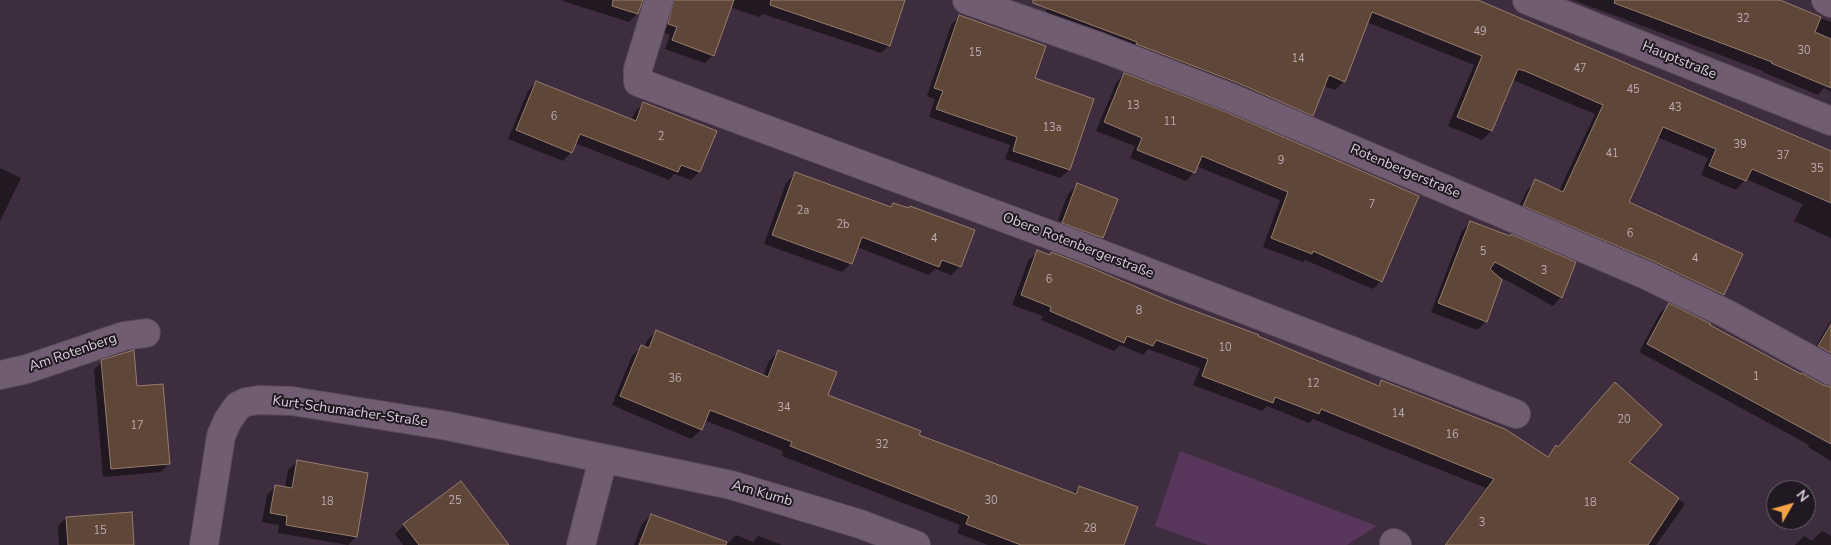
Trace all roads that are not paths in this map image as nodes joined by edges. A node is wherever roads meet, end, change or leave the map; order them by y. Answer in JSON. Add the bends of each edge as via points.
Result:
{"nodes":[{"id":1,"x":659,"y":0,"type":"edge"},
{"id":2,"x":967,"y":0,"type":"edge"},
{"id":3,"x":1527,"y":0,"type":"edge"},
{"id":4,"x":1826,"y":0,"type":"edge"},
{"id":5,"x":1831,"y":3,"type":"edge"},
{"id":6,"x":1831,"y":122,"type":"edge"},
{"id":7,"x":146,"y":333,"type":"dead end"},
{"id":8,"x":1831,"y":371,"type":"edge"},
{"id":9,"x":0,"y":375,"type":"edge"},
{"id":10,"x":1516,"y":414,"type":"dead end"},
{"id":11,"x":603,"y":459,"type":"junction"},
{"id":12,"x":204,"y":545,"type":"edge"},
{"id":13,"x":581,"y":545,"type":"edge"},
{"id":14,"x":916,"y":545,"type":"edge"}],
"edges":[{"from":1,"to":10,"type":"street","name":"Obere Rotenbergerstraße","via":[[638,69],[638,82],[1064,240]]},
{"from":2,"to":8,"type":"street","name":"Rotenbergerstraße","via":[[1232,98],[1646,275],[1727,314]]},
{"from":3,"to":6,"type":"street","name":"Hauptstraße"},
{"from":4,"to":5,"type":"street"},
{"from":7,"to":9,"type":"street","name":"Am Rotenberg","via":[[117,338]]},
{"from":11,"to":12,"type":"street","name":"Kurt-Schumacher-Straße","via":[[429,423],[292,401],[246,402],[238,406],[221,436]]},
{"from":11,"to":13,"type":"street"},
{"from":11,"to":14,"type":"street","name":"Am Kumb","via":[[731,485],[860,524]]}]}
